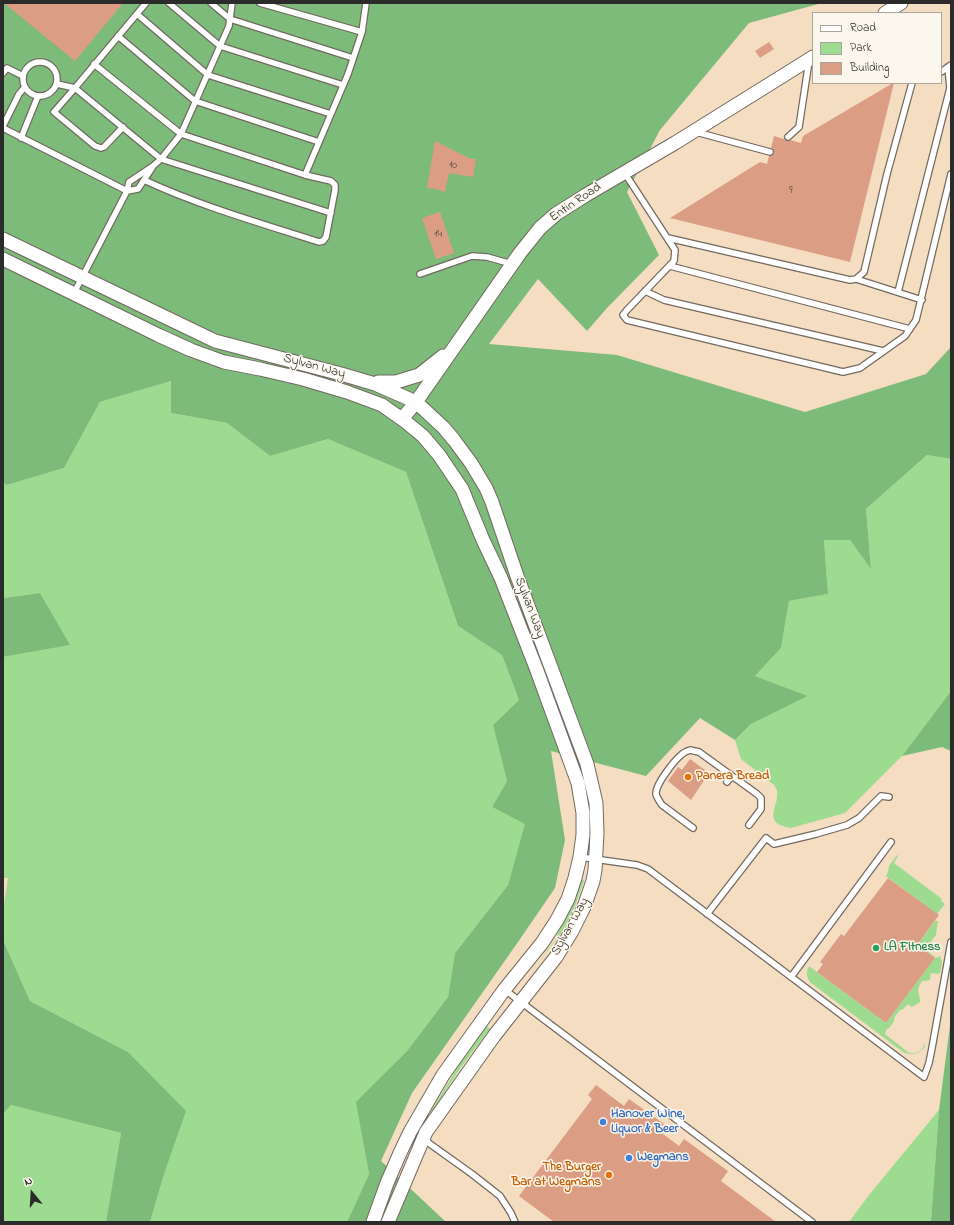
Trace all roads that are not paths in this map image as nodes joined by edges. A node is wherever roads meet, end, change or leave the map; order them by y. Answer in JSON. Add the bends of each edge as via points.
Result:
{"nodes":[{"id":1,"x":146,"y":3,"type":"edge"},
{"id":2,"x":169,"y":3,"type":"edge"},
{"id":3,"x":211,"y":3,"type":"edge"},
{"id":4,"x":232,"y":3,"type":"edge"},
{"id":5,"x":260,"y":3,"type":"edge"},
{"id":6,"x":366,"y":3,"type":"edge"},
{"id":7,"x":901,"y":3,"type":"edge"},
{"id":8,"x":887,"y":12,"type":"edge"},
{"id":9,"x":137,"y":14,"type":"junction"},
{"id":10,"x":230,"y":19,"type":"junction"},
{"id":11,"x":362,"y":32,"type":"junction"},
{"id":12,"x":118,"y":36,"type":"junction"},
{"id":13,"x":220,"y":46,"type":"junction"},
{"id":14,"x":353,"y":58,"type":"junction"},
{"id":15,"x":811,"y":58,"type":"edge"},
{"id":16,"x":94,"y":64,"type":"junction"},
{"id":17,"x":949,"y":66,"type":"edge"},
{"id":18,"x":5,"y":67,"type":"edge"},
{"id":19,"x":3,"y":73,"type":"edge"},
{"id":20,"x":208,"y":75,"type":"junction"},
{"id":21,"x":23,"y":76,"type":"junction"},
{"id":22,"x":57,"y":84,"type":"junction"},
{"id":23,"x":912,"y":84,"type":"edge"},
{"id":24,"x":343,"y":85,"type":"junction"},
{"id":25,"x":25,"y":87,"type":"junction"},
{"id":26,"x":75,"y":88,"type":"junction"},
{"id":27,"x":38,"y":96,"type":"junction"},
{"id":28,"x":195,"y":101,"type":"junction"},
{"id":29,"x":331,"y":114,"type":"junction"},
{"id":30,"x":3,"y":127,"type":"edge"},
{"id":31,"x":122,"y":127,"type":"junction"},
{"id":32,"x":694,"y":131,"type":"junction"},
{"id":33,"x":181,"y":134,"type":"junction"},
{"id":34,"x":788,"y":137,"type":"dead end"},
{"id":35,"x":21,"y":138,"type":"junction"},
{"id":36,"x":319,"y":142,"type":"junction"},
{"id":37,"x":770,"y":152,"type":"dead end"},
{"id":38,"x":161,"y":159,"type":"junction"},
{"id":39,"x":153,"y":166,"type":"junction"},
{"id":40,"x":624,"y":172,"type":"junction"},
{"id":41,"x":951,"y":174,"type":"edge"},
{"id":42,"x":305,"y":175,"type":"junction"},
{"id":43,"x":144,"y":180,"type":"junction"},
{"id":44,"x":127,"y":191,"type":"junction"},
{"id":45,"x":331,"y":213,"type":"junction"},
{"id":46,"x":668,"y":238,"type":"junction"},
{"id":47,"x":3,"y":239,"type":"edge"},
{"id":48,"x":3,"y":259,"type":"edge"},
{"id":49,"x":512,"y":264,"type":"junction"},
{"id":50,"x":670,"y":266,"type":"junction"},
{"id":51,"x":420,"y":274,"type":"dead end"},
{"id":52,"x":82,"y":278,"type":"junction"},
{"id":53,"x":856,"y":279,"type":"junction"},
{"id":54,"x":645,"y":291,"type":"junction"},
{"id":55,"x":898,"y":292,"type":"junction"},
{"id":56,"x":74,"y":294,"type":"junction"},
{"id":57,"x":922,"y":300,"type":"junction"},
{"id":58,"x":910,"y":329,"type":"junction"},
{"id":59,"x":455,"y":346,"type":"junction"},
{"id":60,"x":884,"y":351,"type":"junction"},
{"id":61,"x":364,"y":380,"type":"junction"},
{"id":62,"x":416,"y":402,"type":"junction"},
{"id":63,"x":402,"y":419,"type":"junction"},
{"id":64,"x":554,"y":674,"type":"junction"},
{"id":65,"x":540,"y":680,"type":"junction"},
{"id":66,"x":732,"y":776,"type":"junction"},
{"id":67,"x":727,"y":782,"type":"dead end"},
{"id":68,"x":889,"y":797,"type":"dead end"},
{"id":69,"x":749,"y":825,"type":"dead end"},
{"id":70,"x":693,"y":828,"type":"dead end"},
{"id":71,"x":891,"y":842,"type":"dead end"},
{"id":72,"x":580,"y":857,"type":"junction"},
{"id":73,"x":597,"y":859,"type":"junction"},
{"id":74,"x":707,"y":914,"type":"junction"},
{"id":75,"x":951,"y":942,"type":"edge"},
{"id":76,"x":791,"y":977,"type":"junction"},
{"id":77,"x":504,"y":990,"type":"junction"},
{"id":78,"x":520,"y":1002,"type":"junction"},
{"id":79,"x":410,"y":1132,"type":"junction"},
{"id":80,"x":423,"y":1139,"type":"junction"},
{"id":81,"x":373,"y":1222,"type":"edge"},
{"id":82,"x":388,"y":1222,"type":"edge"},
{"id":83,"x":515,"y":1222,"type":"edge"},
{"id":84,"x":812,"y":1222,"type":"edge"}],
"edges":[{"from":1,"to":9,"type":"lane"},
{"from":2,"to":13,"type":"lane"},
{"from":3,"to":10,"type":"lane"},
{"from":4,"to":10,"type":"lane"},
{"from":5,"to":11,"type":"lane"},
{"from":6,"to":11,"type":"lane"},
{"from":7,"to":8,"type":"street"},
{"from":9,"to":12,"type":"lane"},
{"from":9,"to":20,"type":"lane"},
{"from":10,"to":13,"type":"lane"},
{"from":10,"to":14,"type":"lane"},
{"from":11,"to":14,"type":"lane"},
{"from":12,"to":16,"type":"lane"},
{"from":12,"to":28,"type":"lane"},
{"from":13,"to":20,"type":"lane"},
{"from":13,"to":24,"type":"lane"},
{"from":14,"to":24,"type":"lane"},
{"from":15,"to":32,"type":"street","name":"Entin Road"},
{"from":15,"to":34,"type":"lane","via":[[799,127]]},
{"from":16,"to":26,"type":"lane"},
{"from":16,"to":33,"type":"lane"},
{"from":17,"to":55,"type":"lane","via":[[950,88]]},
{"from":18,"to":19,"type":"lane"},
{"from":18,"to":21,"type":"lane"},
{"from":20,"to":28,"type":"lane"},
{"from":20,"to":29,"type":"lane"},
{"from":21,"to":22,"type":"lane","via":[[28,66],[38,61],[44,62],[54,67],[57,72]]},
{"from":21,"to":25,"type":"lane"},
{"from":22,"to":26,"type":"lane"},
{"from":22,"to":27,"type":"lane","via":[[50,93]]},
{"from":23,"to":53,"type":"lane","via":[[864,272]]},
{"from":24,"to":29,"type":"lane"},
{"from":25,"to":27,"type":"lane","via":[[28,92]]},
{"from":25,"to":30,"type":"lane"},
{"from":26,"to":31,"type":"lane"},
{"from":26,"to":31,"type":"lane","via":[[54,112],[95,146],[101,148]]},
{"from":27,"to":35,"type":"lane"},
{"from":28,"to":33,"type":"lane"},
{"from":28,"to":36,"type":"lane"},
{"from":29,"to":36,"type":"lane"},
{"from":30,"to":35,"type":"lane"},
{"from":31,"to":38,"type":"lane"},
{"from":32,"to":37,"type":"lane"},
{"from":32,"to":40,"type":"street","name":"Entin Road"},
{"from":33,"to":38,"type":"lane"},
{"from":33,"to":42,"type":"lane"},
{"from":35,"to":44,"type":"lane"},
{"from":36,"to":42,"type":"lane"},
{"from":38,"to":39,"type":"lane"},
{"from":38,"to":45,"type":"lane"},
{"from":39,"to":43,"type":"lane"},
{"from":39,"to":44,"type":"lane","via":[[129,182]]},
{"from":40,"to":46,"type":"lane"},
{"from":40,"to":49,"type":"street","name":"Entin Road","via":[[556,214],[540,228]]},
{"from":41,"to":57,"type":"lane"},
{"from":42,"to":45,"type":"lane","via":[[331,181],[335,185]]},
{"from":43,"to":44,"type":"lane","via":[[138,189]]},
{"from":43,"to":45,"type":"lane","via":[[171,193],[319,242],[324,241],[326,237]]},
{"from":44,"to":52,"type":"lane"},
{"from":46,"to":50,"type":"lane","via":[[675,250],[674,261]]},
{"from":46,"to":53,"type":"lane","via":[[850,280]]},
{"from":47,"to":52,"type":"street","name":"Sylvan Way"},
{"from":48,"to":56,"type":"street","name":"Sylvan Way"},
{"from":49,"to":51,"type":"lane","via":[[472,256]]},
{"from":49,"to":59,"type":"street","name":"Entin Road"},
{"from":50,"to":54,"type":"lane"},
{"from":50,"to":58,"type":"lane"},
{"from":52,"to":56,"type":"lane"},
{"from":52,"to":61,"type":"street","name":"Sylvan Way","via":[[215,341]]},
{"from":53,"to":55,"type":"lane"},
{"from":54,"to":60,"type":"lane","via":[[664,300]]},
{"from":54,"to":60,"type":"lane","via":[[623,315],[627,320],[843,372],[860,368]]},
{"from":55,"to":57,"type":"lane"},
{"from":56,"to":63,"type":"street","name":"Sylvan Way","via":[[191,350],[224,362],[303,379],[347,392],[382,405]]},
{"from":57,"to":58,"type":"lane","via":[[916,320]]},
{"from":58,"to":60,"type":"lane","via":[[905,336]]},
{"from":59,"to":61,"type":"street","via":[[419,375],[396,382]]},
{"from":59,"to":62,"type":"street","name":"Entin Road"},
{"from":61,"to":62,"type":"street","name":"Sylvan Way"},
{"from":62,"to":63,"type":"street","name":"Entin Road"},
{"from":62,"to":64,"type":"street","name":"Sylvan Way","via":[[444,428],[471,463],[486,488],[516,576]]},
{"from":63,"to":65,"type":"street","name":"Sylvan Way","via":[[439,455],[462,489],[501,578]]},
{"from":64,"to":65,"type":"street"},
{"from":64,"to":73,"type":"street","name":"Sylvan Way","via":[[591,778],[596,803]]},
{"from":65,"to":72,"type":"street","name":"Sylvan Way","via":[[578,783],[583,813]]},
{"from":66,"to":67,"type":"lane"},
{"from":66,"to":69,"type":"lane","via":[[761,798],[761,809]]},
{"from":66,"to":70,"type":"lane","via":[[699,752],[690,750],[681,755],[659,783],[656,794],[660,802]]},
{"from":68,"to":74,"type":"lane","via":[[881,796],[859,818],[847,825],[774,844],[766,838]]},
{"from":71,"to":76,"type":"lane"},
{"from":72,"to":73,"type":"lane"},
{"from":72,"to":77,"type":"street","name":"Sylvan Way","via":[[568,899],[557,920]]},
{"from":73,"to":74,"type":"lane","via":[[648,868]]},
{"from":73,"to":78,"type":"street","name":"Sylvan Way","via":[[594,882],[572,931]]},
{"from":74,"to":76,"type":"lane"},
{"from":75,"to":76,"type":"lane","via":[[929,1063],[924,1077]]},
{"from":77,"to":78,"type":"lane"},
{"from":77,"to":79,"type":"street","name":"Sylvan Way","via":[[443,1075]]},
{"from":78,"to":80,"type":"street","name":"Sylvan Way","via":[[458,1085]]},
{"from":78,"to":84,"type":"lane"},
{"from":79,"to":80,"type":"lane"},
{"from":79,"to":81,"type":"street","name":"Sylvan Way"},
{"from":80,"to":82,"type":"street","name":"Sylvan Way"},
{"from":80,"to":83,"type":"lane","via":[[500,1196]]}]}
